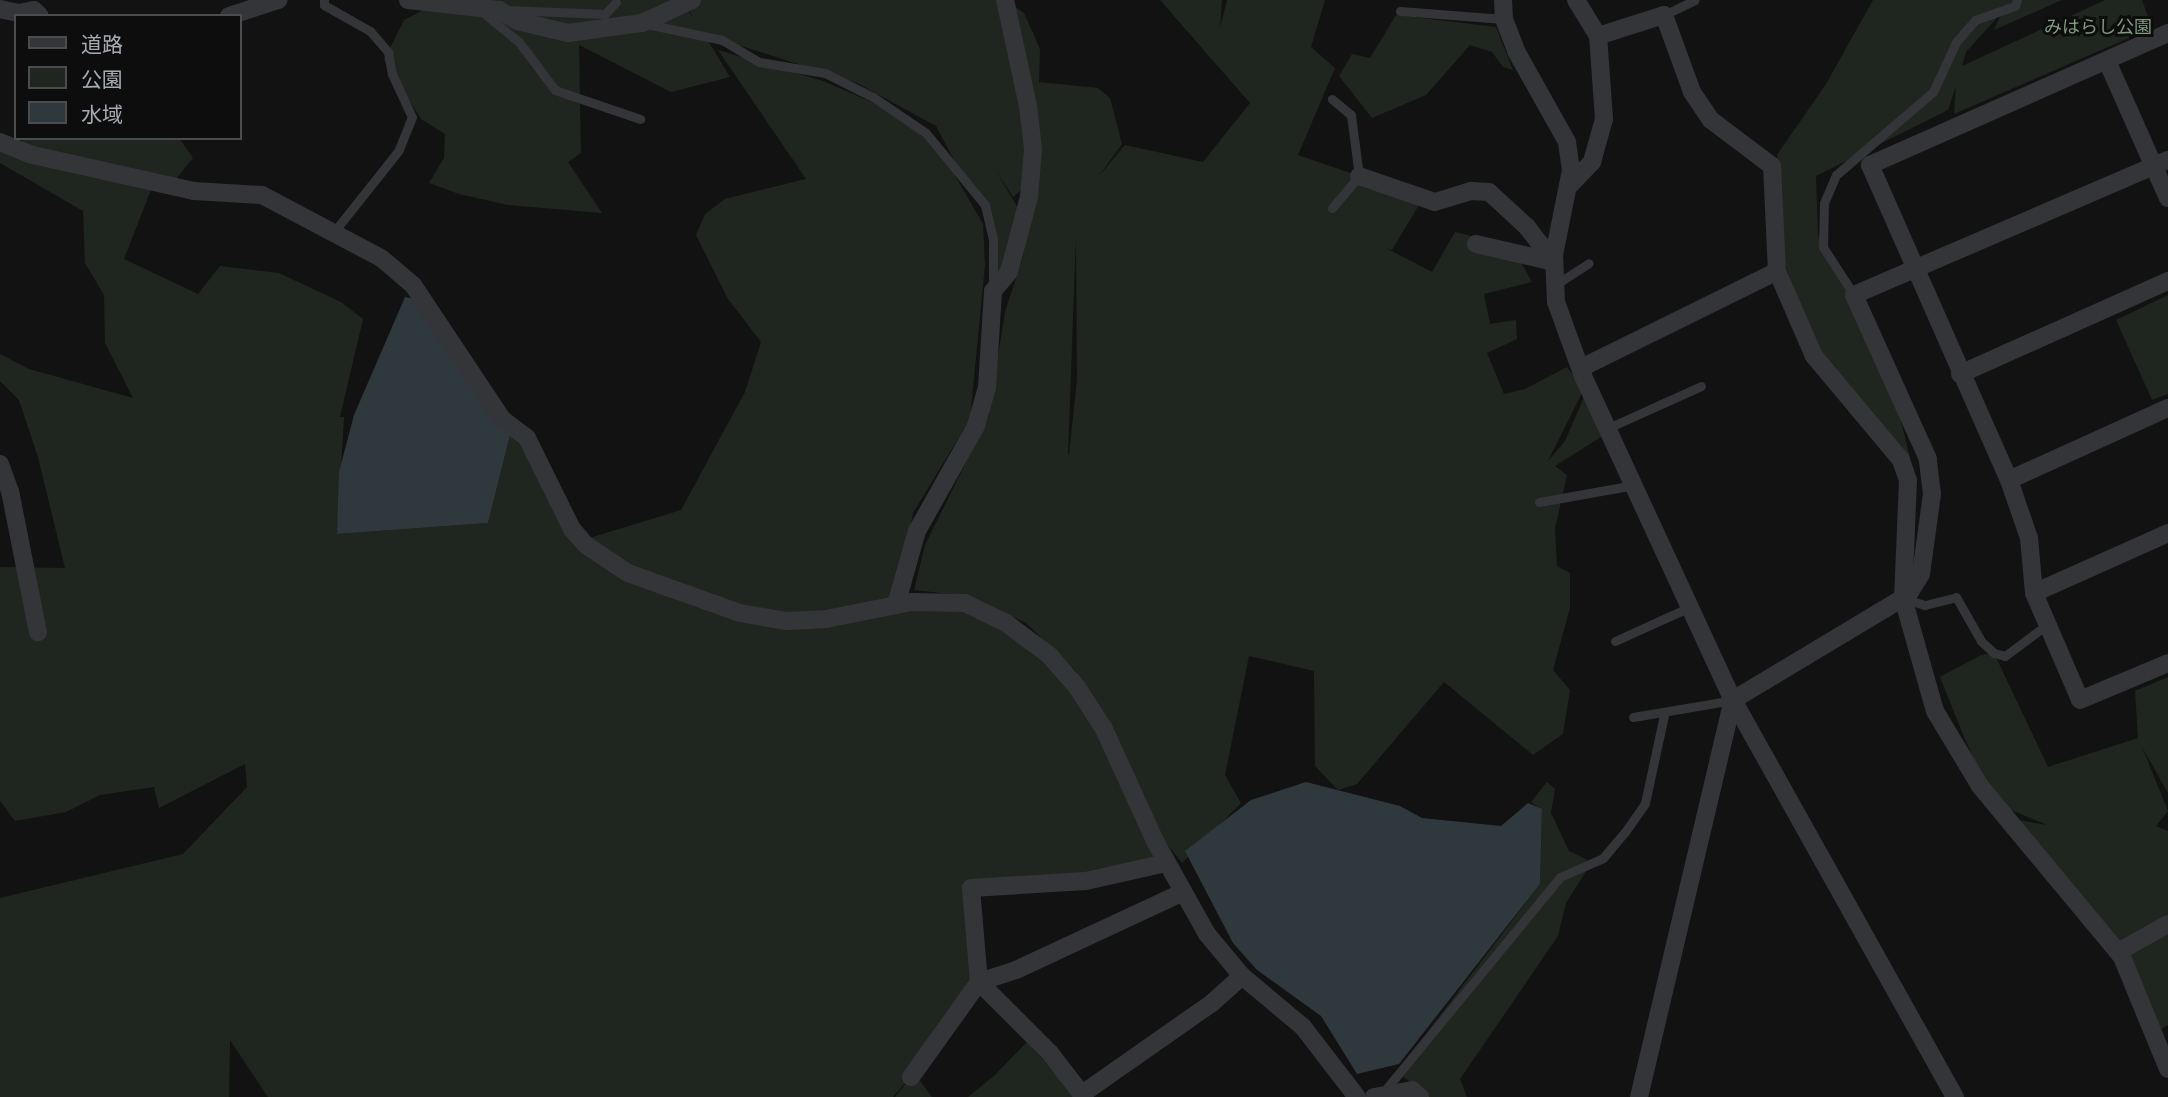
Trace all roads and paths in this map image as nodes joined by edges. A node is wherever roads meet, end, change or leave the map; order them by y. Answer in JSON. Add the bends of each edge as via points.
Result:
{"nodes":[{"id":1,"x":278,"y":0,"type":"edge"},
{"id":2,"x":324,"y":0,"type":"edge"},
{"id":3,"x":408,"y":0,"type":"edge"},
{"id":4,"x":692,"y":0,"type":"edge"},
{"id":5,"x":1005,"y":0,"type":"edge"},
{"id":6,"x":1503,"y":0,"type":"edge"},
{"id":7,"x":1576,"y":0,"type":"edge"},
{"id":8,"x":1695,"y":0,"type":"edge"},
{"id":9,"x":2017,"y":0,"type":"edge"},
{"id":10,"x":615,"y":1,"type":"edge"},
{"id":11,"x":475,"y":7,"type":"junction"},
{"id":12,"x":0,"y":9,"type":"edge"},
{"id":13,"x":499,"y":10,"type":"junction"},
{"id":14,"x":1400,"y":11,"type":"dead end"},
{"id":15,"x":38,"y":14,"type":"edge"},
{"id":16,"x":235,"y":14,"type":"edge"},
{"id":17,"x":1664,"y":15,"type":"junction"},
{"id":18,"x":1504,"y":19,"type":"junction"},
{"id":19,"x":642,"y":23,"type":"junction"},
{"id":20,"x":2168,"y":33,"type":"edge"},
{"id":21,"x":1598,"y":36,"type":"junction"},
{"id":22,"x":2107,"y":61,"type":"junction"},
{"id":23,"x":1332,"y":99,"type":"dead end"},
{"id":24,"x":640,"y":119,"type":"dead end"},
{"id":25,"x":0,"y":142,"type":"edge"},
{"id":26,"x":2161,"y":164,"type":"edge"},
{"id":27,"x":1359,"y":176,"type":"junction"},
{"id":28,"x":1568,"y":187,"type":"junction"},
{"id":29,"x":2168,"y":198,"type":"edge"},
{"id":30,"x":1332,"y":208,"type":"dead end"},
{"id":31,"x":333,"y":233,"type":"junction"},
{"id":32,"x":1476,"y":244,"type":"dead end"},
{"id":33,"x":1555,"y":262,"type":"junction"},
{"id":34,"x":1589,"y":263,"type":"dead end"},
{"id":35,"x":1777,"y":271,"type":"junction"},
{"id":36,"x":1915,"y":271,"type":"junction"},
{"id":37,"x":2168,"y":281,"type":"edge"},
{"id":38,"x":1555,"y":285,"type":"junction"},
{"id":39,"x":993,"y":291,"type":"junction"},
{"id":40,"x":1854,"y":295,"type":"junction"},
{"id":41,"x":1581,"y":368,"type":"junction"},
{"id":42,"x":1960,"y":374,"type":"junction"},
{"id":43,"x":1701,"y":386,"type":"dead end"},
{"id":44,"x":2168,"y":408,"type":"edge"},
{"id":45,"x":1608,"y":428,"type":"junction"},
{"id":46,"x":0,"y":464,"type":"edge"},
{"id":47,"x":2009,"y":481,"type":"junction"},
{"id":48,"x":1634,"y":485,"type":"junction"},
{"id":49,"x":1539,"y":502,"type":"dead end"},
{"id":50,"x":2168,"y":533,"type":"edge"},
{"id":51,"x":2034,"y":593,"type":"junction"},
{"id":52,"x":1903,"y":598,"type":"junction"},
{"id":53,"x":896,"y":605,"type":"junction"},
{"id":54,"x":1690,"y":607,"type":"junction"},
{"id":55,"x":2045,"y":625,"type":"junction"},
{"id":56,"x":38,"y":632,"type":"dead end"},
{"id":57,"x":1615,"y":641,"type":"dead end"},
{"id":58,"x":2168,"y":663,"type":"edge"},
{"id":59,"x":1733,"y":699,"type":"junction"},
{"id":60,"x":1664,"y":715,"type":"junction"},
{"id":61,"x":1633,"y":717,"type":"dead end"},
{"id":62,"x":1166,"y":863,"type":"junction"},
{"id":63,"x":1181,"y":893,"type":"junction"},
{"id":64,"x":2168,"y":924,"type":"edge"},
{"id":65,"x":2118,"y":952,"type":"junction"},
{"id":66,"x":1242,"y":976,"type":"junction"},
{"id":67,"x":979,"y":982,"type":"junction"},
{"id":68,"x":2168,"y":1069,"type":"edge"},
{"id":69,"x":911,"y":1077,"type":"dead end"},
{"id":70,"x":1083,"y":1096,"type":"edge"},
{"id":71,"x":1357,"y":1097,"type":"edge"},
{"id":72,"x":1377,"y":1097,"type":"edge"},
{"id":73,"x":1420,"y":1097,"type":"edge"},
{"id":74,"x":1639,"y":1097,"type":"edge"},
{"id":75,"x":1955,"y":1097,"type":"edge"}],
"edges":[{"from":1,"to":16,"type":"street"},
{"from":2,"to":31,"type":"lane","via":[[324,5],[370,31],[388,52],[392,74],[411,117],[399,150]]},
{"from":3,"to":11,"type":"street"},
{"from":4,"to":19,"type":"street"},
{"from":5,"to":39,"type":"street","via":[[1033,149],[1029,197],[1009,272]]},
{"from":6,"to":18,"type":"street"},
{"from":7,"to":21,"type":"street"},
{"from":8,"to":17,"type":"lane"},
{"from":9,"to":40,"type":"lane","via":[[2015,6],[1975,20],[1956,43],[1933,92],[1836,175],[1824,203],[1823,247]]},
{"from":10,"to":13,"type":"lane","via":[[605,14]]},
{"from":11,"to":13,"type":"street"},
{"from":11,"to":24,"type":"lane","via":[[519,42],[555,90]]},
{"from":12,"to":15,"type":"street"},
{"from":13,"to":19,"type":"street","via":[[517,21],[568,33]]},
{"from":14,"to":18,"type":"lane"},
{"from":17,"to":21,"type":"street"},
{"from":17,"to":35,"type":"street","via":[[1692,92],[1711,120],[1772,166]]},
{"from":18,"to":28,"type":"street","via":[[1516,51],[1567,142]]},
{"from":19,"to":39,"type":"lane","via":[[722,40],[759,62],[825,73],[873,97],[926,134],[985,205],[993,240]]},
{"from":20,"to":22,"type":"street"},
{"from":21,"to":28,"type":"street","via":[[1604,119],[1592,162]]},
{"from":22,"to":26,"type":"street"},
{"from":22,"to":36,"type":"street","via":[[1870,165]]},
{"from":23,"to":27,"type":"lane","via":[[1351,115]]},
{"from":25,"to":31,"type":"street","via":[[33,155],[194,191],[262,195]]},
{"from":26,"to":29,"type":"street"},
{"from":26,"to":36,"type":"street"},
{"from":27,"to":30,"type":"lane"},
{"from":27,"to":33,"type":"street","via":[[1435,202],[1471,191],[1489,192],[1527,227]]},
{"from":28,"to":33,"type":"street"},
{"from":31,"to":53,"type":"street","via":[[381,258],[413,285],[502,419],[527,438],[542,461],[572,529],[586,545],[628,573],[740,613],[787,621],[826,619]]},
{"from":32,"to":33,"type":"street"},
{"from":33,"to":38,"type":"street"},
{"from":34,"to":38,"type":"lane"},
{"from":35,"to":41,"type":"street"},
{"from":35,"to":52,"type":"street","via":[[1814,356],[1901,460],[1908,480]]},
{"from":36,"to":40,"type":"street"},
{"from":36,"to":42,"type":"street"},
{"from":37,"to":42,"type":"street"},
{"from":38,"to":41,"type":"street","via":[[1556,302]]},
{"from":39,"to":53,"type":"street","via":[[987,387],[976,426],[917,531]]},
{"from":40,"to":52,"type":"street","via":[[1928,459],[1932,494],[1921,574]]},
{"from":41,"to":45,"type":"street"},
{"from":42,"to":47,"type":"street"},
{"from":43,"to":45,"type":"lane"},
{"from":44,"to":47,"type":"street"},
{"from":45,"to":48,"type":"street"},
{"from":46,"to":56,"type":"street","via":[[10,491]]},
{"from":47,"to":51,"type":"street","via":[[2029,538]]},
{"from":48,"to":49,"type":"lane"},
{"from":48,"to":54,"type":"street"},
{"from":50,"to":51,"type":"street"},
{"from":51,"to":55,"type":"street"},
{"from":52,"to":55,"type":"lane","via":[[1925,605],[1956,597],[1981,641],[2005,656]]},
{"from":52,"to":59,"type":"street"},
{"from":52,"to":65,"type":"street","via":[[1935,711],[1980,786]]},
{"from":53,"to":62,"type":"street","via":[[965,603],[1006,623],[1049,655],[1104,729]]},
{"from":54,"to":57,"type":"lane"},
{"from":54,"to":59,"type":"street"},
{"from":55,"to":58,"type":"street","via":[[2080,700]]},
{"from":59,"to":60,"type":"lane"},
{"from":59,"to":74,"type":"street"},
{"from":59,"to":75,"type":"street"},
{"from":60,"to":61,"type":"lane"},
{"from":60,"to":72,"type":"lane","via":[[1644,803],[1625,832],[1603,858],[1560,877]]},
{"from":62,"to":63,"type":"street"},
{"from":62,"to":67,"type":"street","via":[[1086,881],[971,888]]},
{"from":63,"to":66,"type":"street"},
{"from":63,"to":67,"type":"street","via":[[1016,970]]},
{"from":64,"to":65,"type":"street"},
{"from":65,"to":68,"type":"street","via":[[2136,985]]},
{"from":66,"to":70,"type":"street"},
{"from":66,"to":71,"type":"street","via":[[1303,1027]]},
{"from":67,"to":69,"type":"street"},
{"from":67,"to":70,"type":"street","via":[[1050,1053]]},
{"from":72,"to":73,"type":"street","via":[[1412,1090]]}]}
